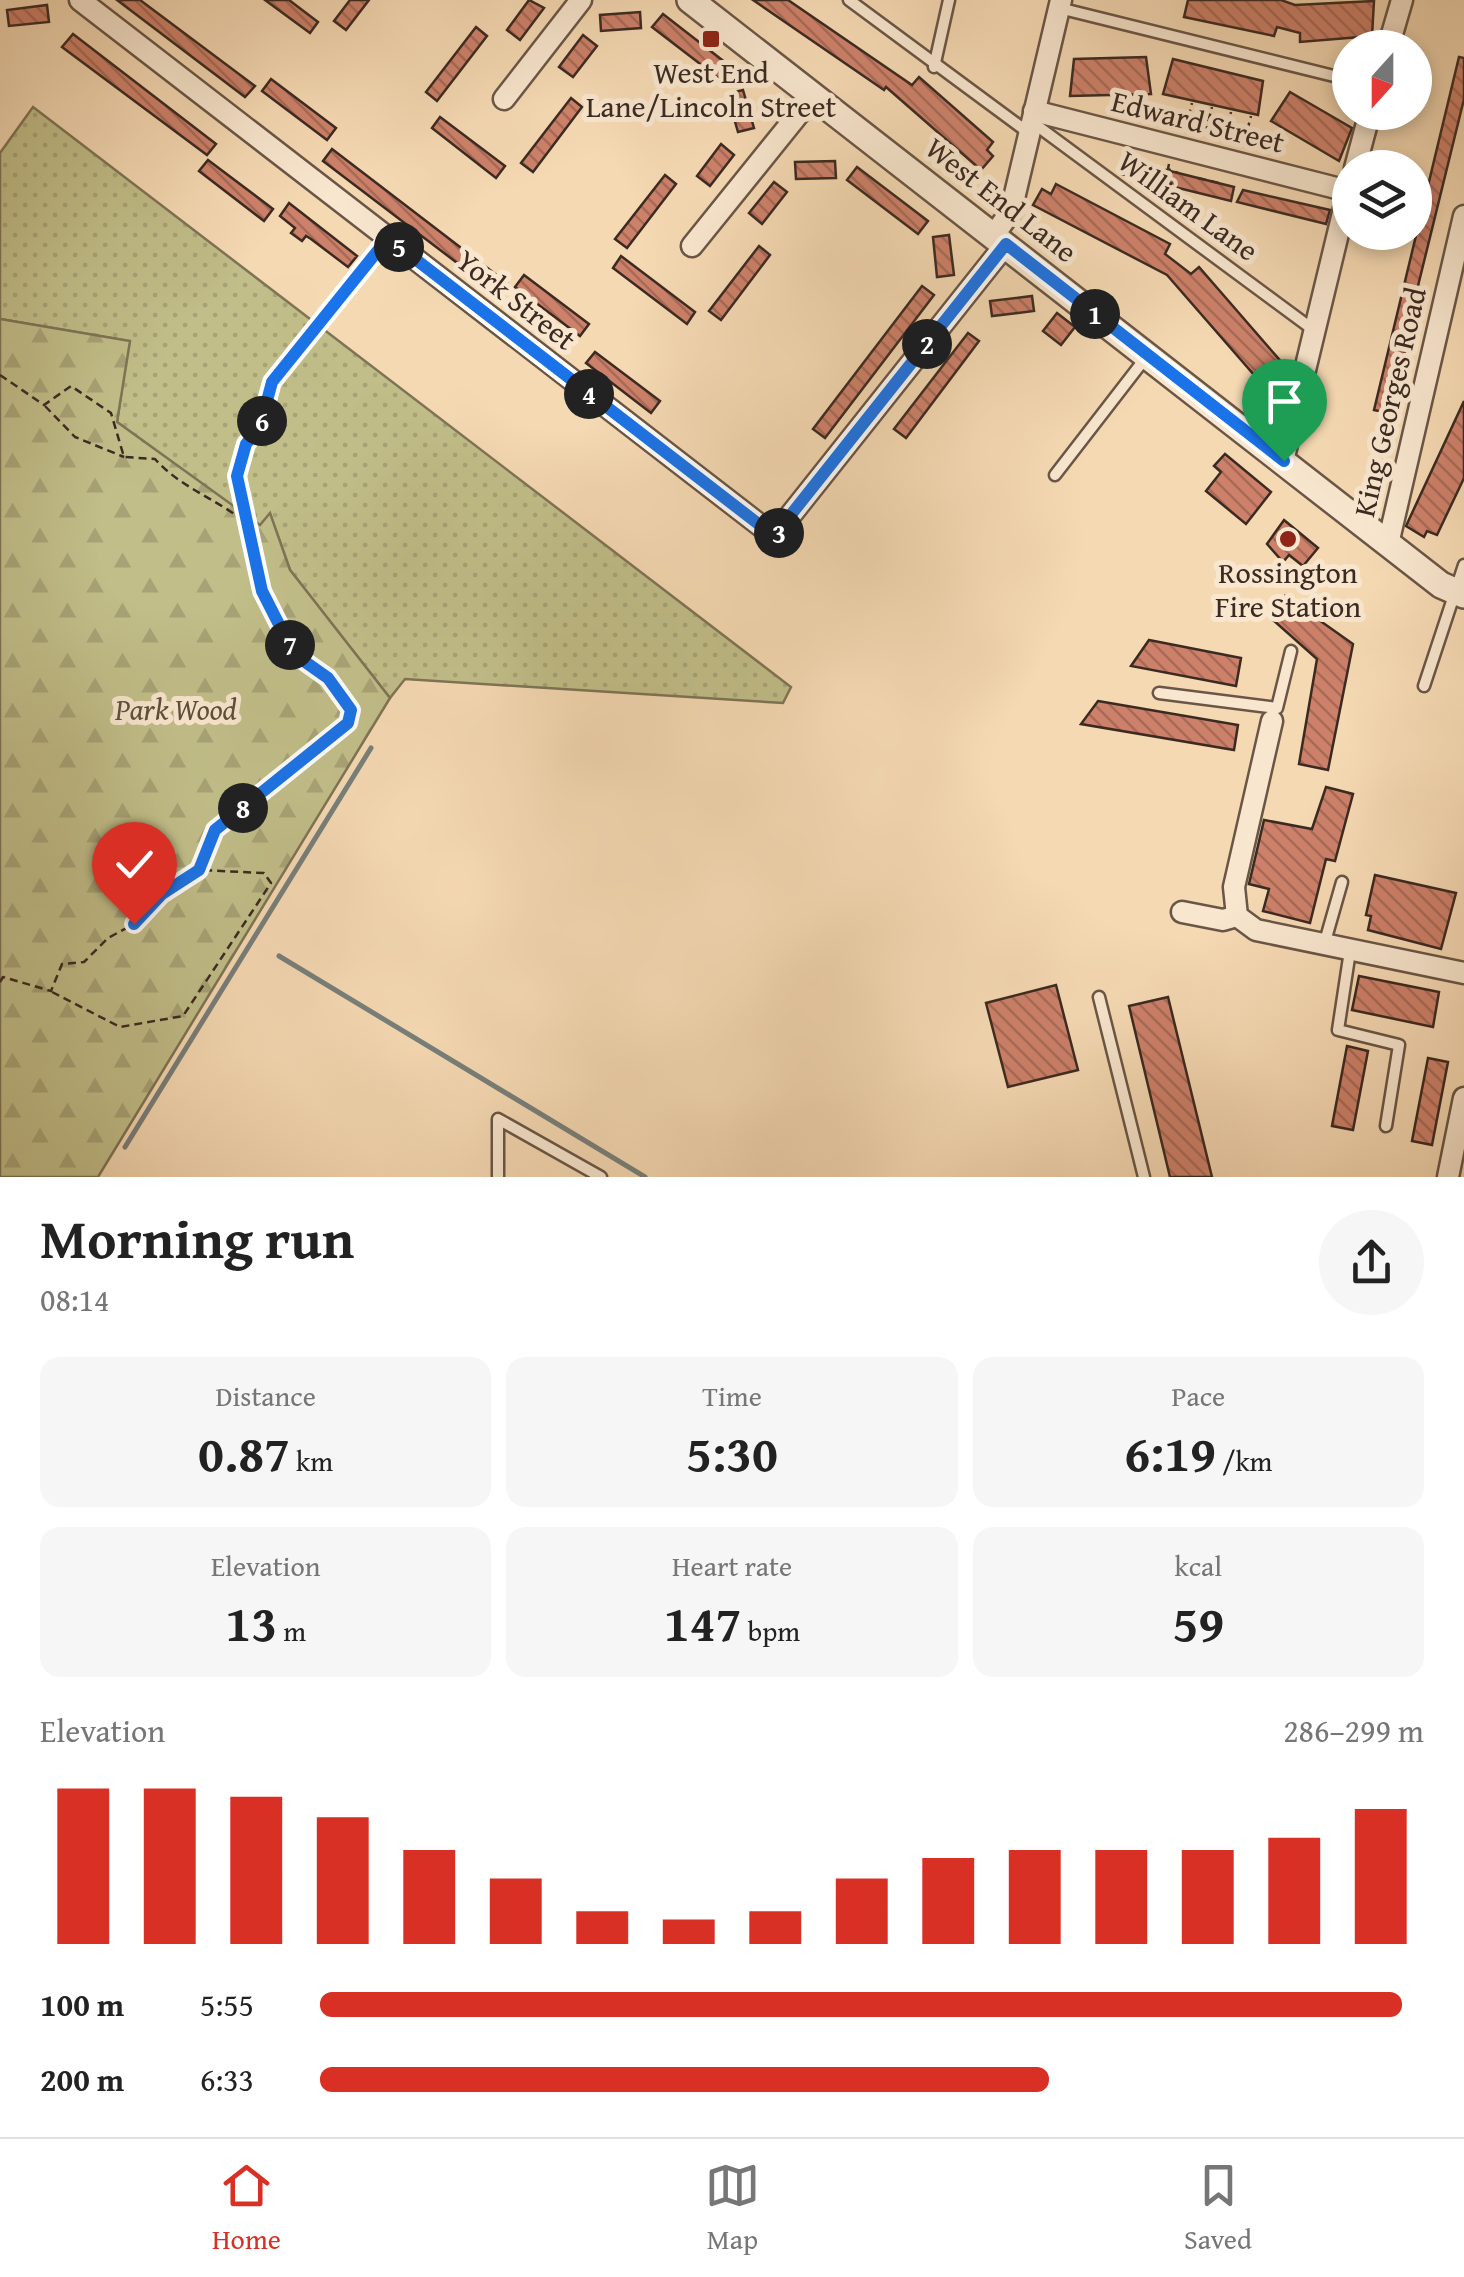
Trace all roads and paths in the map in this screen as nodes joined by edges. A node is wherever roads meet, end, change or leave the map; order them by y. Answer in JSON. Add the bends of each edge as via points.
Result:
{"nodes":[{"id":1,"x":80,"y":0,"type":"edge"},
{"id":2,"x":581,"y":0,"type":"edge"},
{"id":3,"x":690,"y":0,"type":"edge"},
{"id":4,"x":849,"y":0,"type":"edge"},
{"id":5,"x":949,"y":0,"type":"edge"},
{"id":6,"x":1402,"y":0,"type":"edge"},
{"id":7,"x":1060,"y":4,"type":"edge"},
{"id":8,"x":1393,"y":30,"type":"edge"},
{"id":9,"x":934,"y":66,"type":"junction"},
{"id":10,"x":1332,"y":75,"type":"edge"},
{"id":11,"x":813,"y":96,"type":"junction"},
{"id":12,"x":504,"y":99,"type":"dead end"},
{"id":13,"x":1191,"y":103,"type":"dead end"},
{"id":14,"x":1210,"y":108,"type":"dead end"},
{"id":15,"x":1230,"y":112,"type":"dead end"},
{"id":16,"x":1250,"y":117,"type":"dead end"},
{"id":17,"x":1031,"y":122,"type":"junction"},
{"id":18,"x":1210,"y":156,"type":"junction"},
{"id":19,"x":1198,"y":178,"type":"dead end"},
{"id":20,"x":1219,"y":183,"type":"dead end"},
{"id":21,"x":1332,"y":184,"type":"edge"},
{"id":22,"x":1464,"y":216,"type":"edge"},
{"id":23,"x":388,"y":238,"type":"junction"},
{"id":24,"x":1000,"y":240,"type":"junction"},
{"id":25,"x":692,"y":246,"type":"dead end"},
{"id":26,"x":1334,"y":250,"type":"edge"},
{"id":27,"x":1315,"y":331,"type":"junction"},
{"id":28,"x":1148,"y":355,"type":"junction"},
{"id":29,"x":0,"y":375,"type":"edge"},
{"id":30,"x":44,"y":405,"type":"junction"},
{"id":31,"x":260,"y":427,"type":"joint"},
{"id":32,"x":124,"y":457,"type":"junction"},
{"id":33,"x":1284,"y":461,"type":"junction"},
{"id":34,"x":1055,"y":475,"type":"dead end"},
{"id":35,"x":248,"y":524,"type":"junction"},
{"id":36,"x":1388,"y":544,"type":"junction"},
{"id":37,"x":1464,"y":565,"type":"edge"},
{"id":38,"x":1460,"y":594,"type":"edge"},
{"id":39,"x":1291,"y":651,"type":"dead end"},
{"id":40,"x":1424,"y":686,"type":"dead end"},
{"id":41,"x":1159,"y":693,"type":"dead end"},
{"id":42,"x":1274,"y":714,"type":"junction"},
{"id":43,"x":199,"y":870,"type":"junction"},
{"id":44,"x":1342,"y":882,"type":"dead end"},
{"id":45,"x":1182,"y":912,"type":"dead end"},
{"id":46,"x":1237,"y":916,"type":"junction"},
{"id":47,"x":1324,"y":946,"type":"junction"},
{"id":48,"x":1350,"y":951,"type":"junction"},
{"id":49,"x":1464,"y":973,"type":"edge"},
{"id":50,"x":1,"y":978,"type":"edge"},
{"id":51,"x":51,"y":992,"type":"junction"},
{"id":52,"x":1099,"y":997,"type":"dead end"},
{"id":53,"x":1464,"y":1098,"type":"edge"},
{"id":54,"x":1386,"y":1126,"type":"dead end"},
{"id":55,"x":1454,"y":1174,"type":"edge"},
{"id":56,"x":498,"y":1177,"type":"edge"},
{"id":57,"x":601,"y":1177,"type":"edge"},
{"id":58,"x":1144,"y":1177,"type":"edge"}],
"edges":[{"from":1,"to":23,"type":"street","name":"York Street"},
{"from":2,"to":12,"type":"street"},
{"from":3,"to":11,"type":"street","name":"West End Lane"},
{"from":4,"to":9,"type":"lane","name":"William Lane"},
{"from":5,"to":9,"type":"lane"},
{"from":6,"to":8,"type":"street"},
{"from":7,"to":10,"type":"lane"},
{"from":7,"to":17,"type":"street"},
{"from":9,"to":17,"type":"lane","name":"William Lane"},
{"from":11,"to":24,"type":"street","name":"West End Lane"},
{"from":11,"to":25,"type":"street"},
{"from":13,"to":18,"type":"path"},
{"from":14,"to":18,"type":"path"},
{"from":15,"to":18,"type":"path"},
{"from":16,"to":18,"type":"path"},
{"from":17,"to":18,"type":"street","name":"Edward Street"},
{"from":17,"to":24,"type":"street"},
{"from":17,"to":27,"type":"lane","name":"William Lane"},
{"from":18,"to":21,"type":"street","name":"Edward Street"},
{"from":19,"to":20,"type":"path"},
{"from":22,"to":36,"type":"street","name":"King Georges Road"},
{"from":23,"to":24,"type":"street","name":"York Street","via":[[774,536]]},
{"from":23,"to":31,"type":"lane","via":[[272,382]]},
{"from":24,"to":28,"type":"street","name":"West End Lane"},
{"from":26,"to":27,"type":"street"},
{"from":27,"to":33,"type":"street"},
{"from":28,"to":33,"type":"street","name":"West End Lane"},
{"from":28,"to":34,"type":"lane"},
{"from":29,"to":30,"type":"path"},
{"from":30,"to":32,"type":"path","via":[[75,437]]},
{"from":30,"to":32,"type":"path","via":[[71,386],[111,413]]},
{"from":31,"to":35,"type":"path","via":[[246,444],[237,476]]},
{"from":32,"to":35,"type":"path","via":[[155,459],[176,482]]},
{"from":33,"to":36,"type":"street","name":"West End Lane"},
{"from":35,"to":43,"type":"path","via":[[262,591],[294,654],[328,678],[351,710],[348,723],[215,830]]},
{"from":36,"to":38,"type":"street","name":"West End Lane"},
{"from":37,"to":38,"type":"lane"},
{"from":38,"to":40,"type":"lane"},
{"from":39,"to":42,"type":"lane"},
{"from":41,"to":42,"type":"lane"},
{"from":42,"to":46,"type":"street","via":[[1234,887]]},
{"from":43,"to":51,"type":"path","via":[[84,962],[62,964]]},
{"from":43,"to":51,"type":"path","via":[[264,873],[271,883],[183,1016],[120,1027]]},
{"from":44,"to":47,"type":"lane"},
{"from":45,"to":46,"type":"street"},
{"from":46,"to":47,"type":"street","via":[[1256,930]]},
{"from":47,"to":48,"type":"street"},
{"from":48,"to":49,"type":"street"},
{"from":48,"to":54,"type":"lane","via":[[1338,1030],[1399,1046]]},
{"from":50,"to":51,"type":"path"},
{"from":52,"to":58,"type":"lane"},
{"from":53,"to":55,"type":"street"},
{"from":56,"to":57,"type":"lane","via":[[498,1119]]}]}
